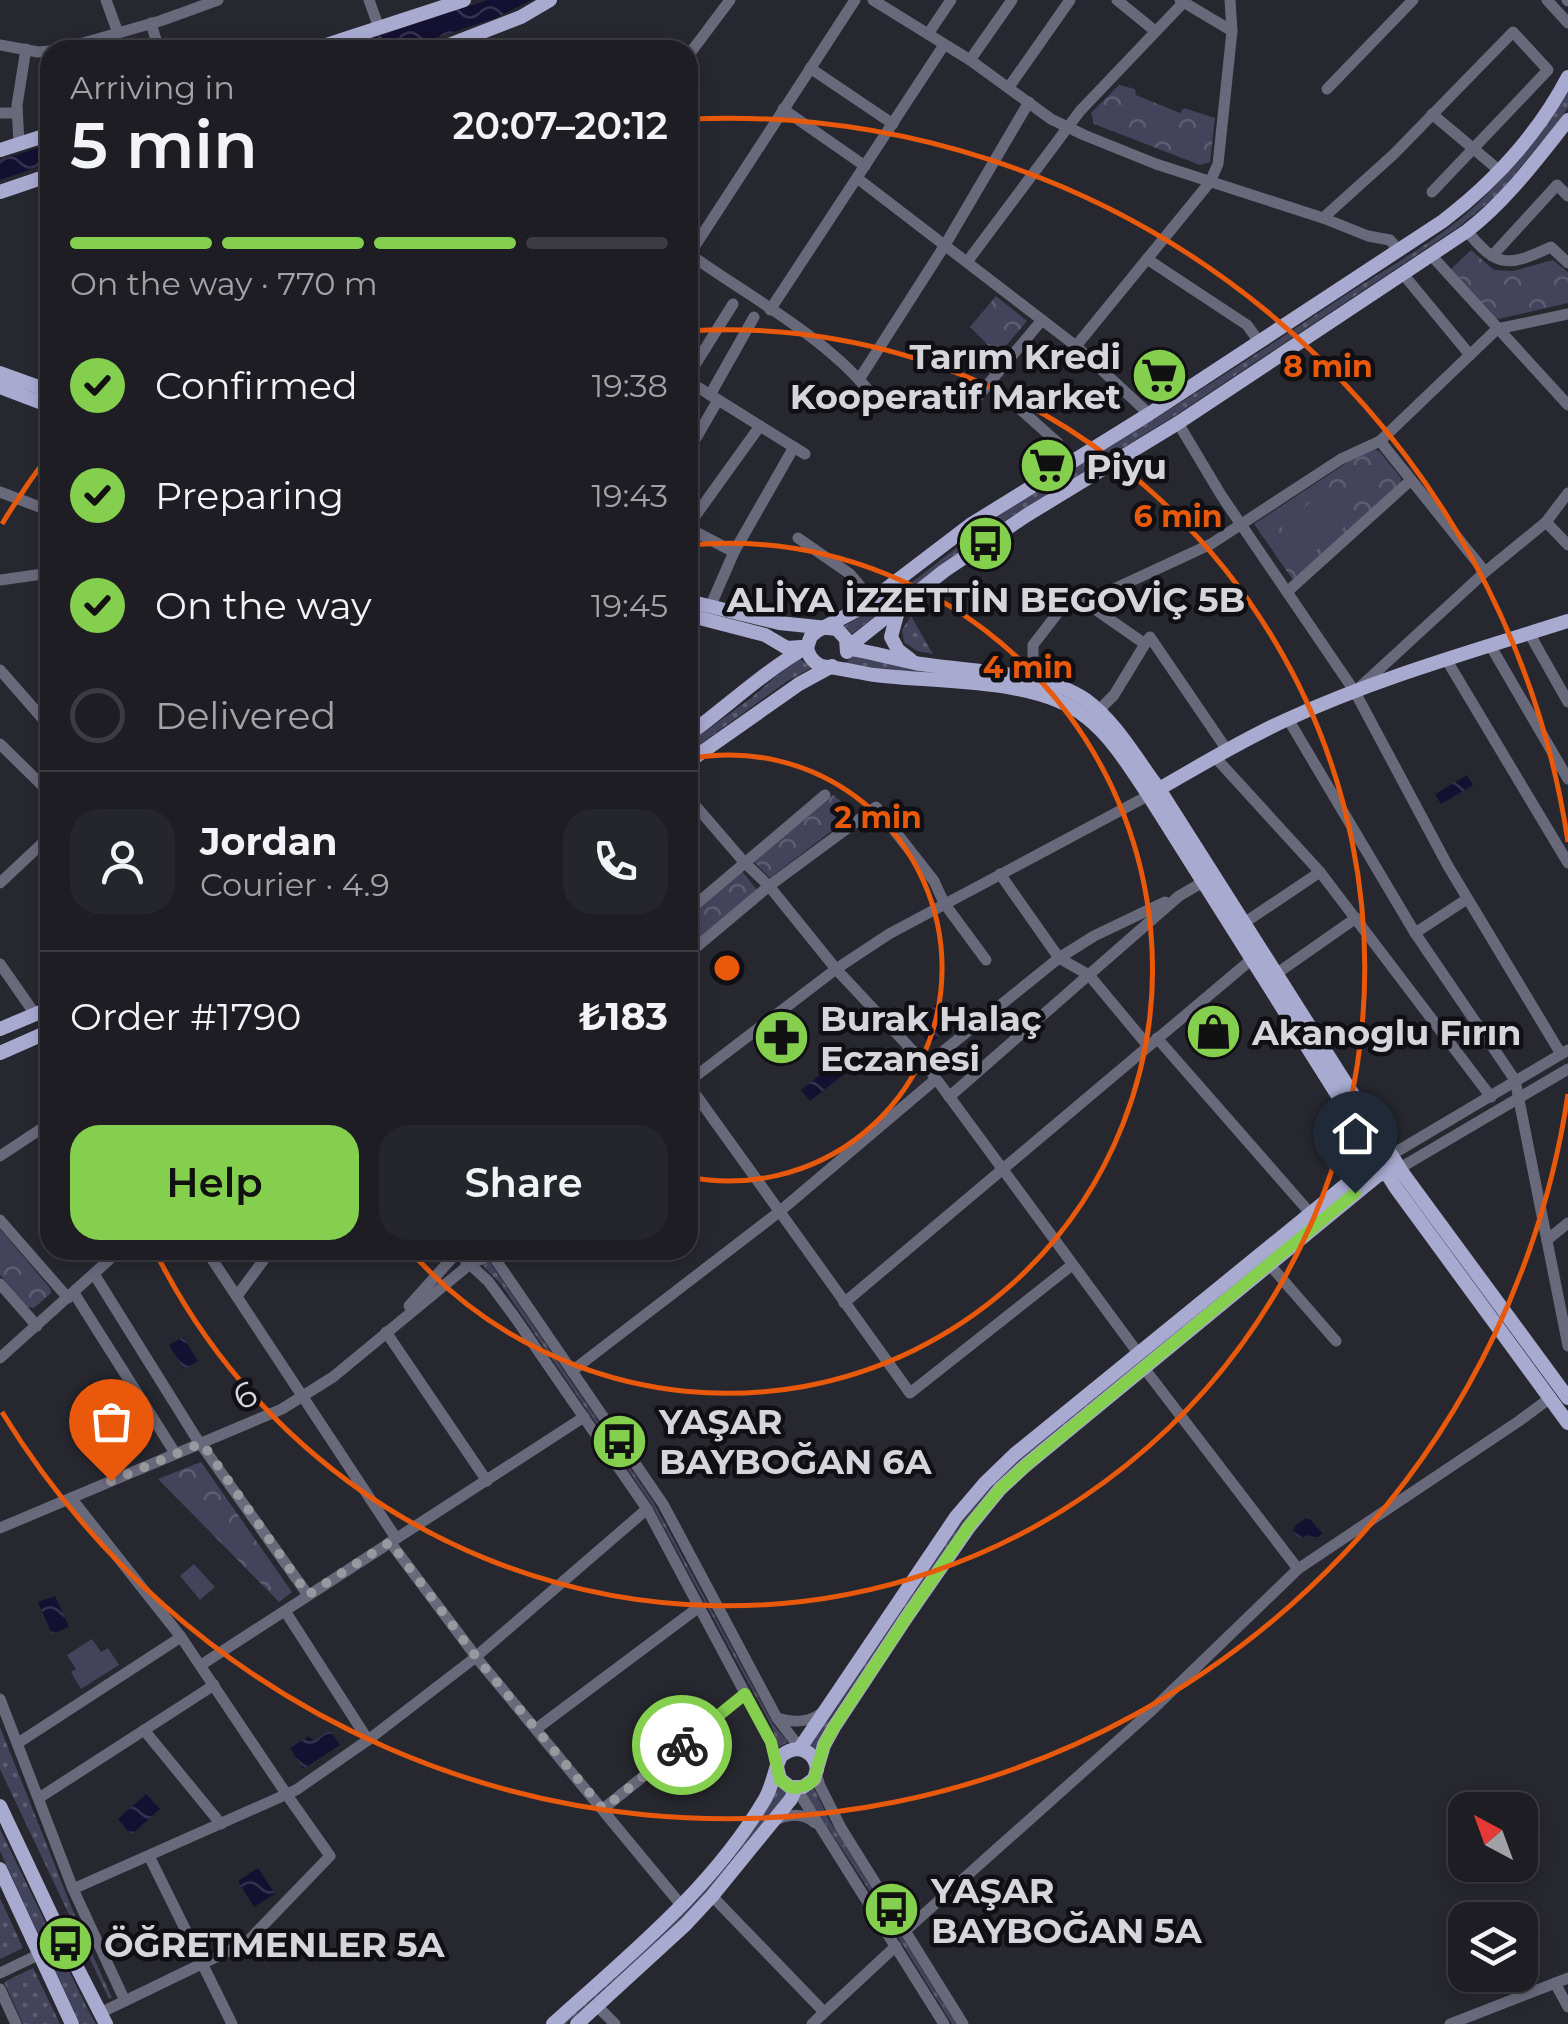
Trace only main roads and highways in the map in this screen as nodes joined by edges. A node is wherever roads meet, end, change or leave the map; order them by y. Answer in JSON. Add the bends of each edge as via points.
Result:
{"nodes":[{"id":1,"x":464,"y":0,"type":"edge"},
{"id":2,"x":550,"y":0,"type":"edge"},
{"id":3,"x":342,"y":40,"type":"edge"},
{"id":4,"x":480,"y":40,"type":"edge"},
{"id":5,"x":1566,"y":80,"type":"edge"},
{"id":6,"x":1568,"y":120,"type":"edge"},
{"id":7,"x":40,"y":137,"type":"edge"},
{"id":8,"x":0,"y":150,"type":"edge"},
{"id":9,"x":40,"y":178,"type":"edge"},
{"id":10,"x":0,"y":192,"type":"edge"},
{"id":11,"x":0,"y":373,"type":"edge"},
{"id":12,"x":0,"y":387,"type":"edge"},
{"id":13,"x":40,"y":387,"type":"edge"},
{"id":14,"x":40,"y":402,"type":"edge"},
{"id":15,"x":698,"y":603,"type":"edge"},
{"id":16,"x":900,"y":606,"type":"junction"},
{"id":17,"x":698,"y":618,"type":"edge"},
{"id":18,"x":1568,"y":621,"type":"edge"},
{"id":19,"x":823,"y":627,"type":"junction"},
{"id":20,"x":807,"y":647,"type":"junction"},
{"id":21,"x":847,"y":648,"type":"junction"},
{"id":22,"x":914,"y":662,"type":"junction"},
{"id":23,"x":832,"y":666,"type":"junction"},
{"id":24,"x":698,"y":727,"type":"edge"},
{"id":25,"x":698,"y":755,"type":"edge"},
{"id":26,"x":1154,"y":792,"type":"junction"},
{"id":27,"x":40,"y":1012,"type":"edge"},
{"id":28,"x":0,"y":1030,"type":"edge"},
{"id":29,"x":40,"y":1034,"type":"edge"},
{"id":30,"x":0,"y":1052,"type":"edge"},
{"id":31,"x":1389,"y":1164,"type":"junction"},
{"id":32,"x":1141,"y":1360,"type":"junction"},
{"id":33,"x":1562,"y":1378,"type":"edge"},
{"id":34,"x":1568,"y":1398,"type":"edge"},
{"id":35,"x":1568,"y":1423,"type":"edge"},
{"id":36,"x":800,"y":1748,"type":"junction"},
{"id":37,"x":777,"y":1767,"type":"junction"},
{"id":38,"x":816,"y":1773,"type":"junction"},
{"id":39,"x":796,"y":1788,"type":"junction"},
{"id":40,"x":0,"y":1806,"type":"edge"},
{"id":41,"x":0,"y":1869,"type":"edge"},
{"id":42,"x":103,"y":2019,"type":"edge"},
{"id":43,"x":72,"y":2024,"type":"edge"},
{"id":44,"x":552,"y":2024,"type":"edge"},
{"id":45,"x":577,"y":2024,"type":"edge"}],
"edges":[{"from":1,"to":3,"type":"main road"},
{"from":2,"to":4,"type":"main road"},
{"from":5,"to":19,"type":"main road","via":[[1474,198]]},
{"from":6,"to":16,"type":"main road","via":[[1510,191],[1467,230],[1027,515]]},
{"from":7,"to":8,"type":"main road"},
{"from":9,"to":10,"type":"main road"},
{"from":11,"to":13,"type":"main road"},
{"from":12,"to":14,"type":"main road"},
{"from":15,"to":19,"type":"main road"},
{"from":16,"to":21,"type":"main road"},
{"from":16,"to":22,"type":"main road","via":[[891,637]]},
{"from":17,"to":20,"type":"main road","via":[[765,635],[787,648]]},
{"from":18,"to":26,"type":"main road","via":[[1288,718]]},
{"from":19,"to":20,"type":"main road"},
{"from":19,"to":21,"type":"main road","via":[[842,633]]},
{"from":20,"to":23,"type":"main road","via":[[815,663]]},
{"from":20,"to":24,"type":"main road"},
{"from":21,"to":22,"type":"main road"},
{"from":21,"to":23,"type":"main road"},
{"from":22,"to":26,"type":"main road","via":[[1070,690],[1115,729]]},
{"from":23,"to":25,"type":"main road"},
{"from":23,"to":26,"type":"main road","via":[[1008,688],[1065,703],[1086,716]]},
{"from":26,"to":31,"type":"main road","via":[[1244,923]]},
{"from":26,"to":31,"type":"main road","via":[[1203,882]]},
{"from":27,"to":28,"type":"main road"},
{"from":29,"to":30,"type":"main road"},
{"from":31,"to":32,"type":"main road"},
{"from":31,"to":32,"type":"main road","via":[[1370,1166]]},
{"from":31,"to":33,"type":"main road"},
{"from":31,"to":35,"type":"main road"},
{"from":32,"to":36,"type":"main road","via":[[986,1483]]},
{"from":32,"to":38,"type":"main road","via":[[1000,1489],[969,1526],[840,1718]]},
{"from":33,"to":34,"type":"main road"},
{"from":36,"to":37,"type":"main road","via":[[786,1752]]},
{"from":36,"to":38,"type":"main road","via":[[815,1759]]},
{"from":37,"to":39,"type":"main road","via":[[780,1780]]},
{"from":37,"to":44,"type":"main road","via":[[751,1822],[682,1906]]},
{"from":38,"to":39,"type":"main road"},
{"from":39,"to":45,"type":"main road","via":[[712,1896]]},
{"from":40,"to":42,"type":"main road"},
{"from":41,"to":43,"type":"main road"}]}
